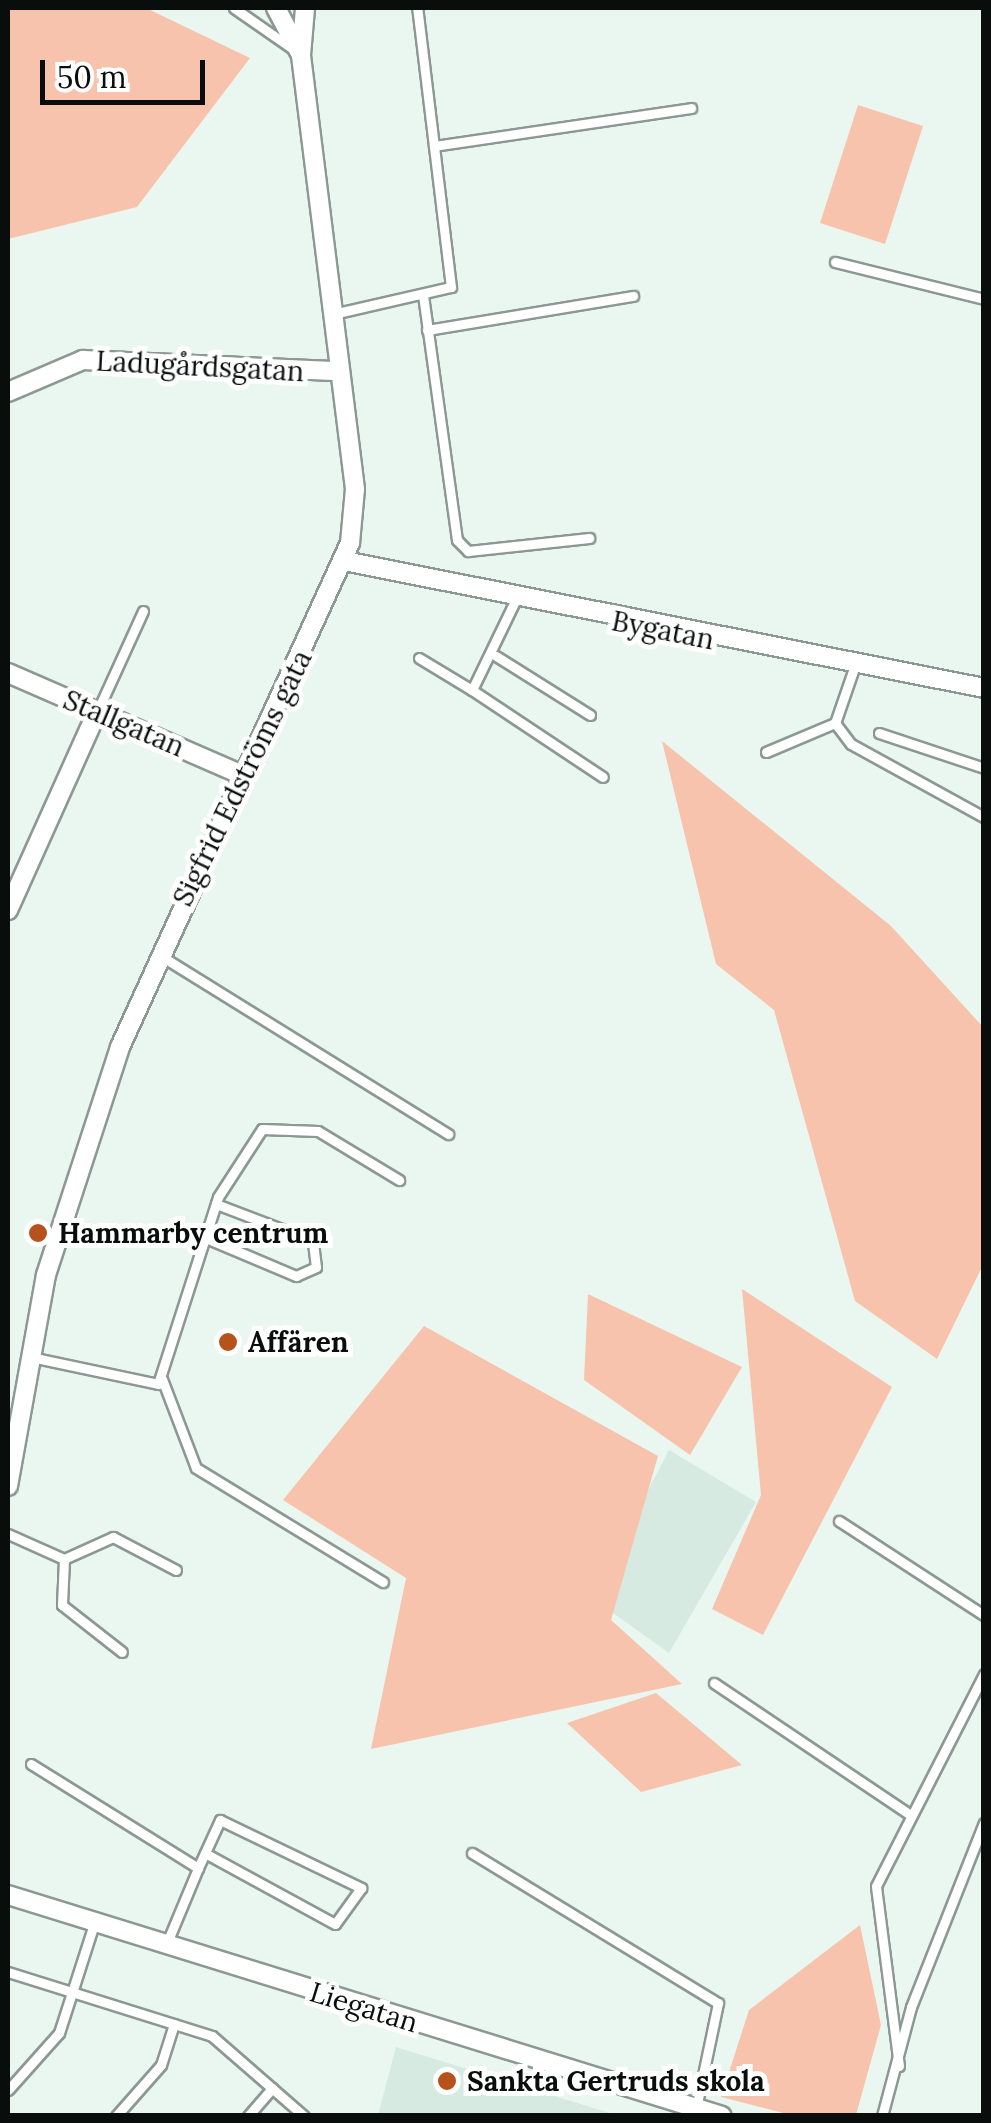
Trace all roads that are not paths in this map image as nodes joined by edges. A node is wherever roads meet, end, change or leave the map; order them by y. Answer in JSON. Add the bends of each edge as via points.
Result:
{"nodes":[{"id":1,"x":234,"y":8,"type":"edge"},
{"id":2,"x":276,"y":8,"type":"edge"},
{"id":3,"x":305,"y":8,"type":"edge"},
{"id":4,"x":417,"y":8,"type":"edge"},
{"id":5,"x":301,"y":55,"type":"junction"},
{"id":6,"x":690,"y":108,"type":"dead end"},
{"id":7,"x":434,"y":146,"type":"junction"},
{"id":8,"x":834,"y":262,"type":"dead end"},
{"id":9,"x":423,"y":294,"type":"junction"},
{"id":10,"x":633,"y":296,"type":"dead end"},
{"id":11,"x":984,"y":299,"type":"edge"},
{"id":12,"x":333,"y":314,"type":"junction"},
{"id":13,"x":427,"y":330,"type":"junction"},
{"id":14,"x":339,"y":371,"type":"junction"},
{"id":15,"x":8,"y":392,"type":"edge"},
{"id":16,"x":589,"y":538,"type":"dead end"},
{"id":17,"x":344,"y":561,"type":"junction"},
{"id":18,"x":516,"y":601,"type":"junction"},
{"id":19,"x":143,"y":611,"type":"dead end"},
{"id":20,"x":496,"y":656,"type":"junction"},
{"id":21,"x":419,"y":658,"type":"dead end"},
{"id":22,"x":854,"y":665,"type":"junction"},
{"id":23,"x":8,"y":672,"type":"edge"},
{"id":24,"x":984,"y":688,"type":"edge"},
{"id":25,"x":472,"y":690,"type":"junction"},
{"id":26,"x":97,"y":712,"type":"junction"},
{"id":27,"x":590,"y":716,"type":"dead end"},
{"id":28,"x":836,"y":723,"type":"junction"},
{"id":29,"x":879,"y":733,"type":"dead end"},
{"id":30,"x":766,"y":752,"type":"dead end"},
{"id":31,"x":984,"y":768,"type":"edge"},
{"id":32,"x":240,"y":774,"type":"junction"},
{"id":33,"x":603,"y":777,"type":"dead end"},
{"id":34,"x":984,"y":816,"type":"edge"},
{"id":35,"x":8,"y":910,"type":"edge"},
{"id":36,"x":158,"y":954,"type":"junction"},
{"id":37,"x":448,"y":1134,"type":"dead end"},
{"id":38,"x":399,"y":1180,"type":"dead end"},
{"id":39,"x":216,"y":1204,"type":"junction"},
{"id":40,"x":206,"y":1238,"type":"junction"},
{"id":41,"x":30,"y":1356,"type":"junction"},
{"id":42,"x":162,"y":1379,"type":"junction"},
{"id":43,"x":8,"y":1486,"type":"edge"},
{"id":44,"x":840,"y":1521,"type":"dead end"},
{"id":45,"x":8,"y":1534,"type":"edge"},
{"id":46,"x":64,"y":1558,"type":"junction"},
{"id":47,"x":176,"y":1570,"type":"dead end"},
{"id":48,"x":383,"y":1582,"type":"dead end"},
{"id":49,"x":984,"y":1614,"type":"edge"},
{"id":50,"x":122,"y":1652,"type":"dead end"},
{"id":51,"x":984,"y":1674,"type":"edge"},
{"id":52,"x":714,"y":1684,"type":"dead end"},
{"id":53,"x":31,"y":1764,"type":"dead end"},
{"id":54,"x":909,"y":1814,"type":"junction"},
{"id":55,"x":984,"y":1823,"type":"edge"},
{"id":56,"x":205,"y":1852,"type":"junction"},
{"id":57,"x":472,"y":1854,"type":"dead end"},
{"id":58,"x":198,"y":1868,"type":"junction"},
{"id":59,"x":8,"y":1895,"type":"edge"},
{"id":60,"x":94,"y":1924,"type":"junction"},
{"id":61,"x":165,"y":1948,"type":"junction"},
{"id":62,"x":8,"y":1972,"type":"edge"},
{"id":63,"x":74,"y":1993,"type":"junction"},
{"id":64,"x":174,"y":2024,"type":"junction"},
{"id":65,"x":900,"y":2066,"type":"junction"},
{"id":66,"x":272,"y":2088,"type":"junction"},
{"id":67,"x":8,"y":2090,"type":"edge"},
{"id":68,"x":696,"y":2108,"type":"junction"},
{"id":69,"x":116,"y":2116,"type":"edge"},
{"id":70,"x":248,"y":2116,"type":"edge"},
{"id":71,"x":304,"y":2116,"type":"edge"},
{"id":72,"x":722,"y":2116,"type":"edge"},
{"id":73,"x":882,"y":2116,"type":"edge"}],
"edges":[{"from":1,"to":5,"type":"lane"},
{"from":2,"to":5,"type":"street","name":"Sigfrid Edströms gata"},
{"from":3,"to":5,"type":"street","name":"Sigfrid Edströms gata"},
{"from":4,"to":7,"type":"lane"},
{"from":5,"to":12,"type":"street","name":"Sigfrid Edströms gata"},
{"from":6,"to":7,"type":"lane"},
{"from":7,"to":9,"type":"lane","via":[[452,287]]},
{"from":8,"to":11,"type":"lane"},
{"from":9,"to":12,"type":"lane"},
{"from":9,"to":13,"type":"lane"},
{"from":10,"to":13,"type":"lane"},
{"from":12,"to":14,"type":"street","name":"Sigfrid Edströms gata"},
{"from":13,"to":16,"type":"lane","via":[[457,540],[468,552]]},
{"from":14,"to":15,"type":"street","name":"Ladugårdsgatan","via":[[83,360]]},
{"from":14,"to":17,"type":"street","name":"Sigfrid Edströms gata","via":[[354,488]]},
{"from":17,"to":18,"type":"street","name":"Bygatan"},
{"from":17,"to":32,"type":"street","name":"Sigfrid Edströms gata"},
{"from":18,"to":20,"type":"lane"},
{"from":18,"to":22,"type":"street","name":"Bygatan"},
{"from":19,"to":26,"type":"lane"},
{"from":20,"to":25,"type":"lane"},
{"from":20,"to":27,"type":"lane"},
{"from":21,"to":25,"type":"lane"},
{"from":22,"to":24,"type":"street","name":"Bygatan"},
{"from":22,"to":28,"type":"lane"},
{"from":23,"to":26,"type":"street","name":"Stallgatan"},
{"from":25,"to":33,"type":"lane"},
{"from":26,"to":32,"type":"street","name":"Stallgatan"},
{"from":26,"to":35,"type":"street"},
{"from":28,"to":30,"type":"lane"},
{"from":28,"to":34,"type":"lane","via":[[851,744]]},
{"from":29,"to":31,"type":"lane"},
{"from":32,"to":36,"type":"street","name":"Sigfrid Edströms gata"},
{"from":36,"to":37,"type":"lane"},
{"from":36,"to":41,"type":"street","name":"Sigfrid Edströms gata","via":[[67,1202]]},
{"from":38,"to":39,"type":"lane","via":[[318,1132],[278,1126],[250,1138]]},
{"from":39,"to":40,"type":"lane"},
{"from":39,"to":40,"type":"lane","via":[[313,1242],[316,1267],[296,1276]]},
{"from":40,"to":42,"type":"lane"},
{"from":41,"to":42,"type":"lane","via":[[144,1387]]},
{"from":41,"to":43,"type":"street","name":"Sigfrid Edströms gata"},
{"from":42,"to":48,"type":"lane","via":[[196,1468]]},
{"from":44,"to":49,"type":"lane"},
{"from":45,"to":46,"type":"lane"},
{"from":46,"to":47,"type":"lane","via":[[113,1537]]},
{"from":46,"to":50,"type":"lane","via":[[62,1605]]},
{"from":51,"to":54,"type":"lane"},
{"from":52,"to":54,"type":"lane"},
{"from":53,"to":58,"type":"lane"},
{"from":54,"to":65,"type":"lane","via":[[876,1886]]},
{"from":55,"to":65,"type":"lane","via":[[912,2007]]},
{"from":56,"to":56,"type":"lane","via":[[220,1820],[361,1888],[335,1924]]},
{"from":56,"to":58,"type":"lane"},
{"from":57,"to":68,"type":"lane","via":[[718,2003]]},
{"from":58,"to":61,"type":"lane"},
{"from":59,"to":60,"type":"street","name":"Liegatan"},
{"from":60,"to":61,"type":"street","name":"Liegatan"},
{"from":60,"to":63,"type":"lane"},
{"from":61,"to":68,"type":"street","name":"Liegatan"},
{"from":62,"to":63,"type":"lane"},
{"from":63,"to":64,"type":"lane"},
{"from":63,"to":67,"type":"lane","via":[[59,2033]]},
{"from":64,"to":66,"type":"lane","via":[[212,2036]]},
{"from":64,"to":69,"type":"lane","via":[[161,2065]]},
{"from":65,"to":73,"type":"lane"},
{"from":66,"to":70,"type":"lane"},
{"from":66,"to":71,"type":"lane"},
{"from":68,"to":72,"type":"street","name":"Liegatan"}]}
